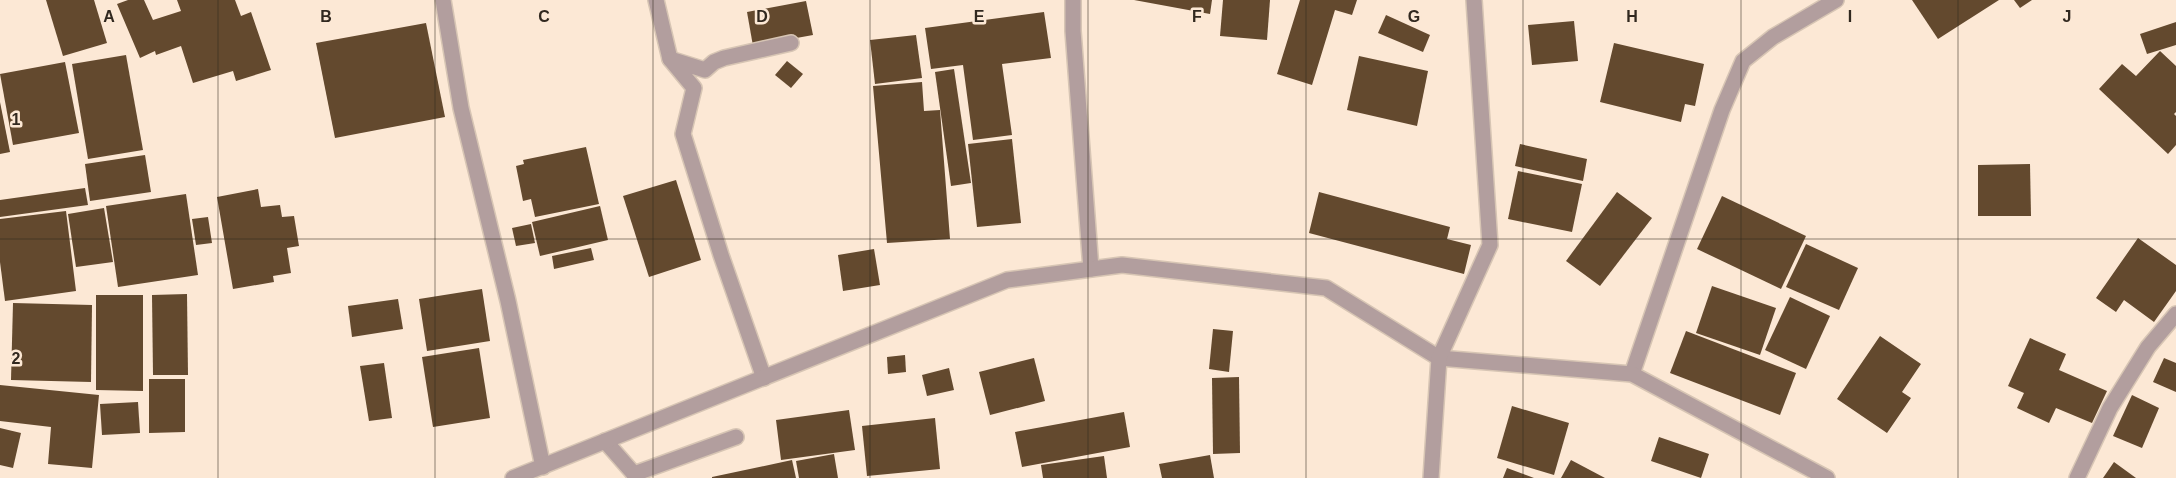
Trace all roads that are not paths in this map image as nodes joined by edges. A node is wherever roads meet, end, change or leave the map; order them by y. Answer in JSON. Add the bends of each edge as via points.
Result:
{"nodes":[{"id":1,"x":443,"y":0,"type":"edge"},
{"id":2,"x":656,"y":0,"type":"edge"},
{"id":3,"x":1074,"y":0,"type":"edge"},
{"id":4,"x":1474,"y":0,"type":"edge"},
{"id":5,"x":1836,"y":0,"type":"edge"},
{"id":6,"x":791,"y":43,"type":"dead end"},
{"id":7,"x":670,"y":59,"type":"junction"},
{"id":8,"x":1091,"y":269,"type":"junction"},
{"id":9,"x":2176,"y":314,"type":"edge"},
{"id":10,"x":1439,"y":358,"type":"junction"},
{"id":11,"x":1632,"y":374,"type":"junction"},
{"id":12,"x":764,"y":378,"type":"junction"},
{"id":13,"x":736,"y":437,"type":"dead end"},
{"id":14,"x":605,"y":441,"type":"junction"},
{"id":15,"x":543,"y":467,"type":"junction"},
{"id":16,"x":635,"y":476,"type":"edge"},
{"id":17,"x":513,"y":478,"type":"edge"},
{"id":18,"x":1431,"y":478,"type":"edge"},
{"id":19,"x":1827,"y":478,"type":"edge"},
{"id":20,"x":2077,"y":478,"type":"edge"}],
"edges":[{"from":1,"to":15,"type":"street","via":[[461,108],[508,301]]},
{"from":2,"to":7,"type":"street"},
{"from":3,"to":8,"type":"street","via":[[1074,41]]},
{"from":4,"to":10,"type":"street","via":[[1490,245]]},
{"from":5,"to":11,"type":"street","via":[[1773,38],[1743,61],[1722,110]]},
{"from":6,"to":7,"type":"street","via":[[724,58],[706,70]]},
{"from":7,"to":12,"type":"street","via":[[694,88],[683,134]]},
{"from":8,"to":10,"type":"street","via":[[1122,265],[1326,288]]},
{"from":8,"to":12,"type":"street","via":[[1008,280]]},
{"from":9,"to":20,"type":"street","via":[[2148,348],[2110,408]]},
{"from":10,"to":11,"type":"street"},
{"from":10,"to":18,"type":"street"},
{"from":11,"to":19,"type":"street"},
{"from":12,"to":14,"type":"street"},
{"from":13,"to":16,"type":"street"},
{"from":14,"to":15,"type":"street"},
{"from":14,"to":16,"type":"street"},
{"from":15,"to":17,"type":"street"}]}
